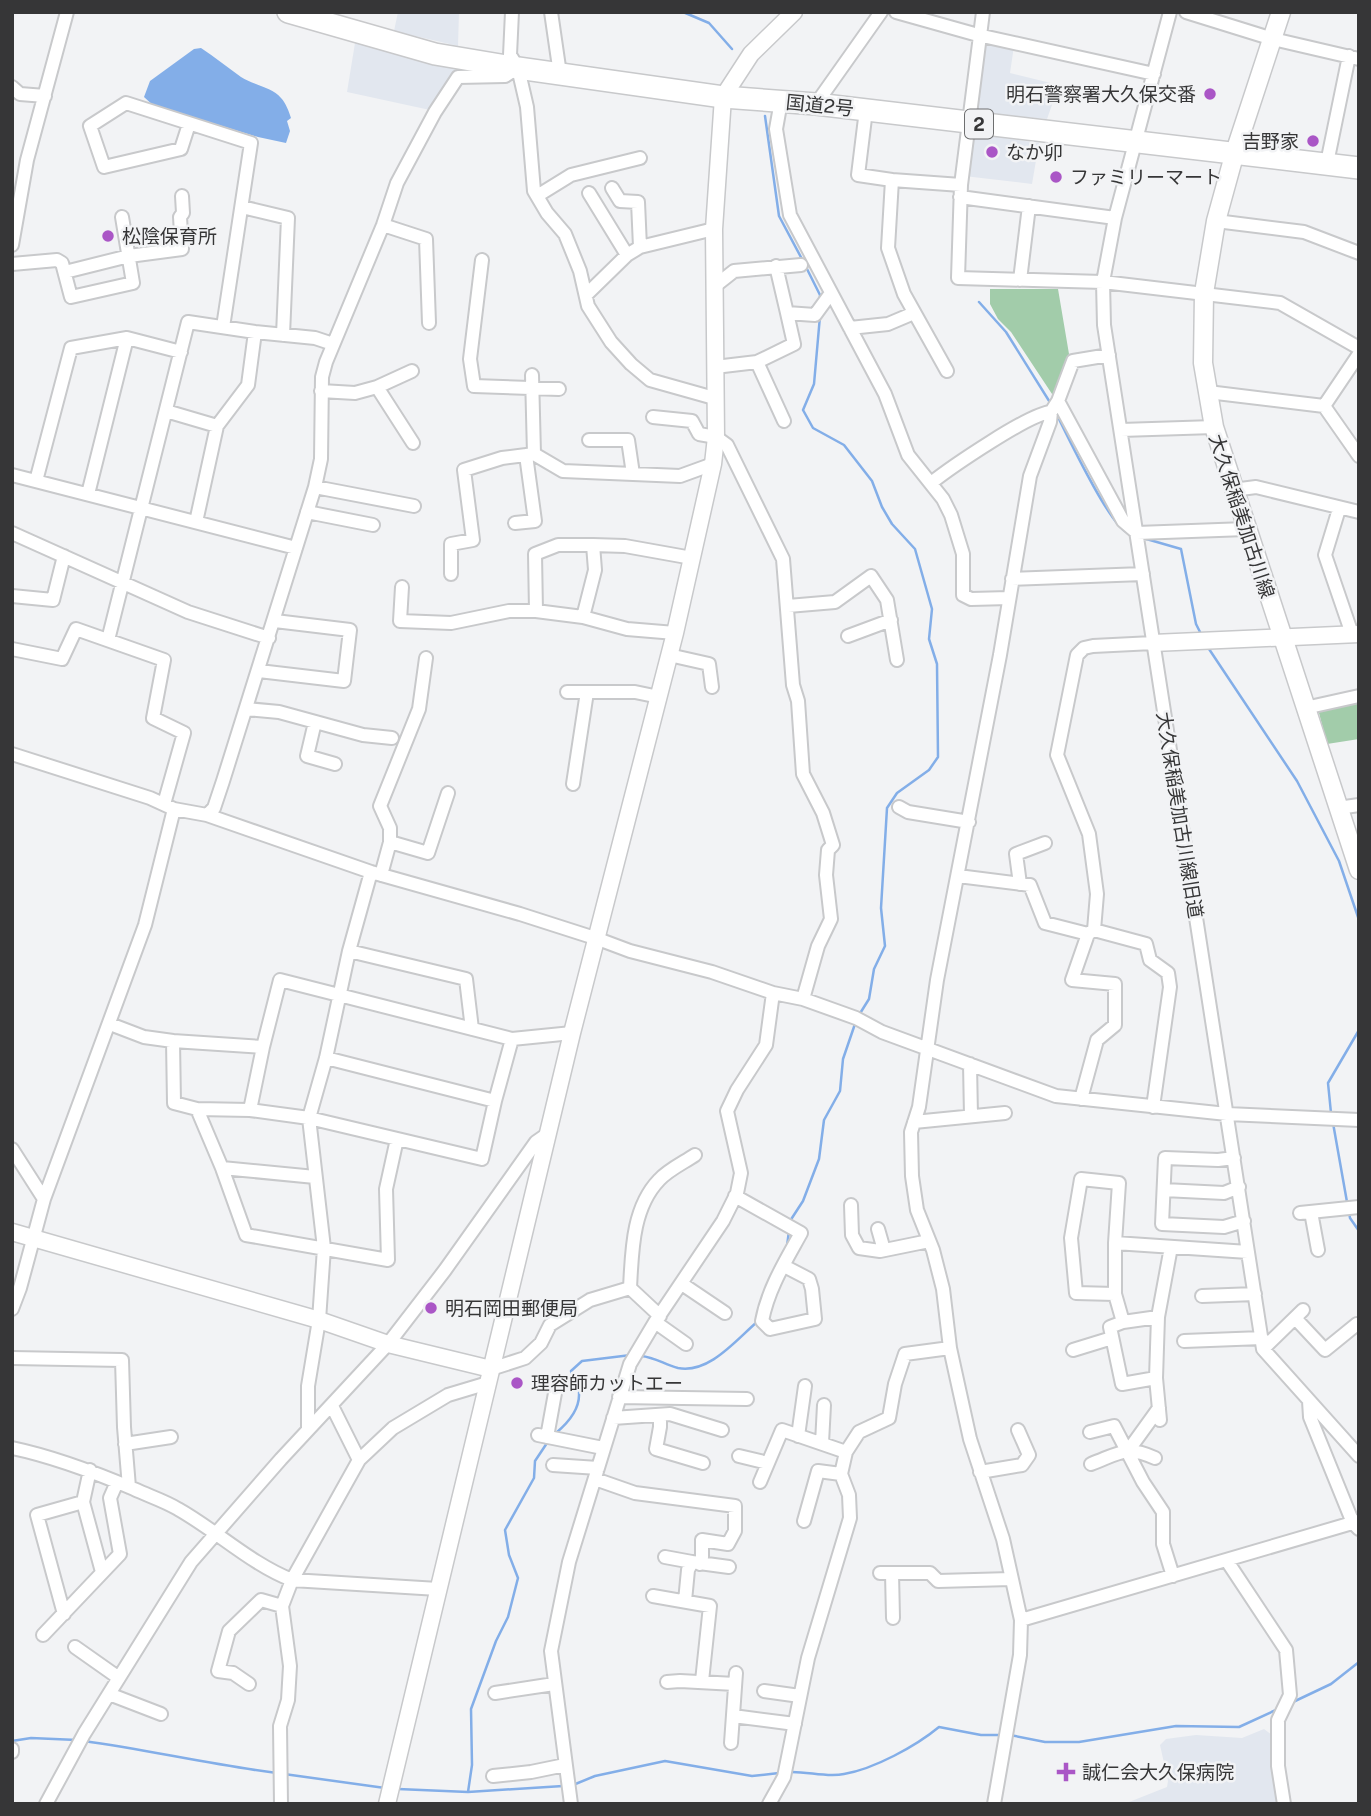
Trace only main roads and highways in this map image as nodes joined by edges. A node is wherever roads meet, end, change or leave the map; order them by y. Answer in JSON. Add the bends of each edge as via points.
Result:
{"nodes":[{"id":1,"x":288,"y":12,"type":"edge"},
{"id":2,"x":1281,"y":12,"type":"edge"},
{"id":3,"x":1235,"y":152,"type":"junction"},
{"id":4,"x":1359,"y":168,"type":"edge"},
{"id":5,"x":1359,"y":870,"type":"edge"}],
"edges":[{"from":1,"to":3,"type":"highway","name":"国道2号","number":"2","via":[[435,54],[518,68],[723,97]]},
{"from":2,"to":3,"type":"main road","name":"大久保稲美加古川線"},
{"from":3,"to":4,"type":"highway","name":"国道2号","number":"2"},
{"from":3,"to":5,"type":"main road","name":"大久保稲美加古川線","via":[[1216,221],[1204,293],[1203,363],[1214,427]]}]}
